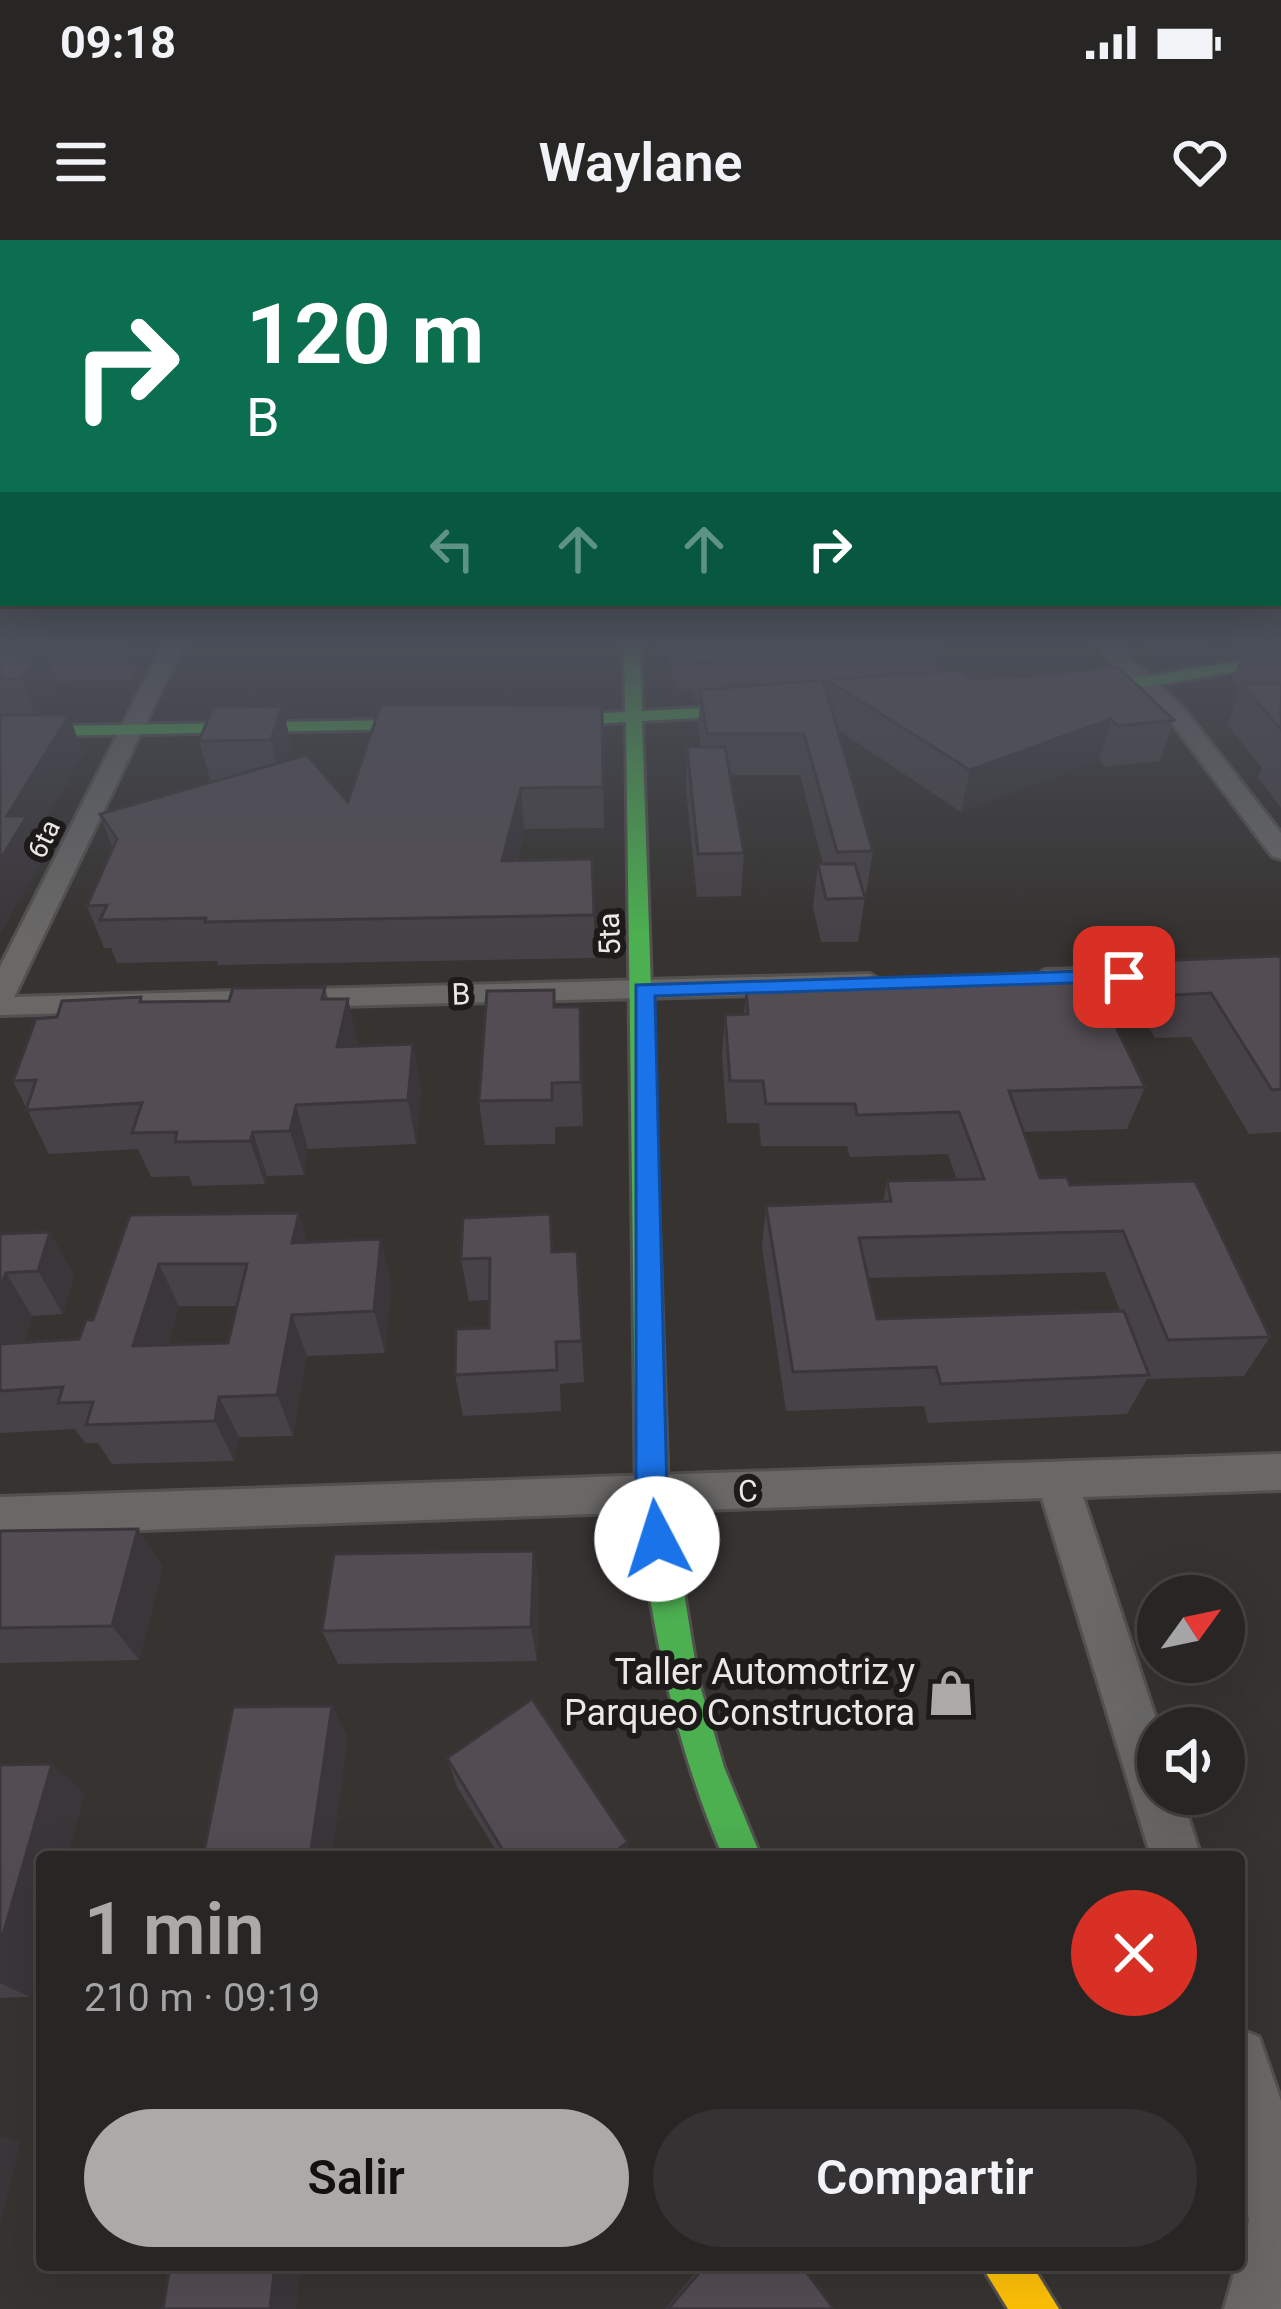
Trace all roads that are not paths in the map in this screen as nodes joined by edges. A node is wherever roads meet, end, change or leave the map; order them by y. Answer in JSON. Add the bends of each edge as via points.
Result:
{"nodes":[{"id":1,"x":127,"y":740,"type":"edge"},
{"id":2,"x":636,"y":740,"type":"edge"},
{"id":3,"x":1199,"y":740,"type":"edge"},
{"id":4,"x":1281,"y":851,"type":"edge"},
{"id":5,"x":1281,"y":973,"type":"edge"},
{"id":6,"x":1017,"y":980,"type":"edge"},
{"id":7,"x":902,"y":982,"type":"edge"},
{"id":8,"x":644,"y":989,"type":"junction"},
{"id":9,"x":0,"y":996,"type":"edge"},
{"id":10,"x":0,"y":1006,"type":"edge"},
{"id":11,"x":1281,"y":1472,"type":"edge"},
{"id":12,"x":1057,"y":1480,"type":"junction"},
{"id":13,"x":652,"y":1494,"type":"junction"},
{"id":14,"x":0,"y":1516,"type":"edge"},
{"id":15,"x":739,"y":1851,"type":"edge"},
{"id":16,"x":1174,"y":1851,"type":"edge"},
{"id":17,"x":1245,"y":2075,"type":"edge"},
{"id":18,"x":1008,"y":2271,"type":"edge"},
{"id":19,"x":1036,"y":2309,"type":"edge"},
{"id":20,"x":1255,"y":2309,"type":"edge"}],
"edges":[{"from":1,"to":9,"type":"street","name":"6ta"},
{"from":2,"to":8,"type":"street","name":"5ta"},
{"from":3,"to":4,"type":"street"},
{"from":5,"to":6,"type":"street"},
{"from":7,"to":8,"type":"street","name":"B"},
{"from":8,"to":10,"type":"street","name":"B"},
{"from":8,"to":13,"type":"street","name":"5ta"},
{"from":11,"to":12,"type":"street","name":"C"},
{"from":12,"to":13,"type":"street","name":"C"},
{"from":12,"to":16,"type":"street"},
{"from":13,"to":14,"type":"street","name":"C"},
{"from":13,"to":15,"type":"street","name":"5ta","via":[[667,1630],[706,1782]]},
{"from":17,"to":20,"type":"street","via":[[1279,2221]]},
{"from":18,"to":19,"type":"street"}]}
